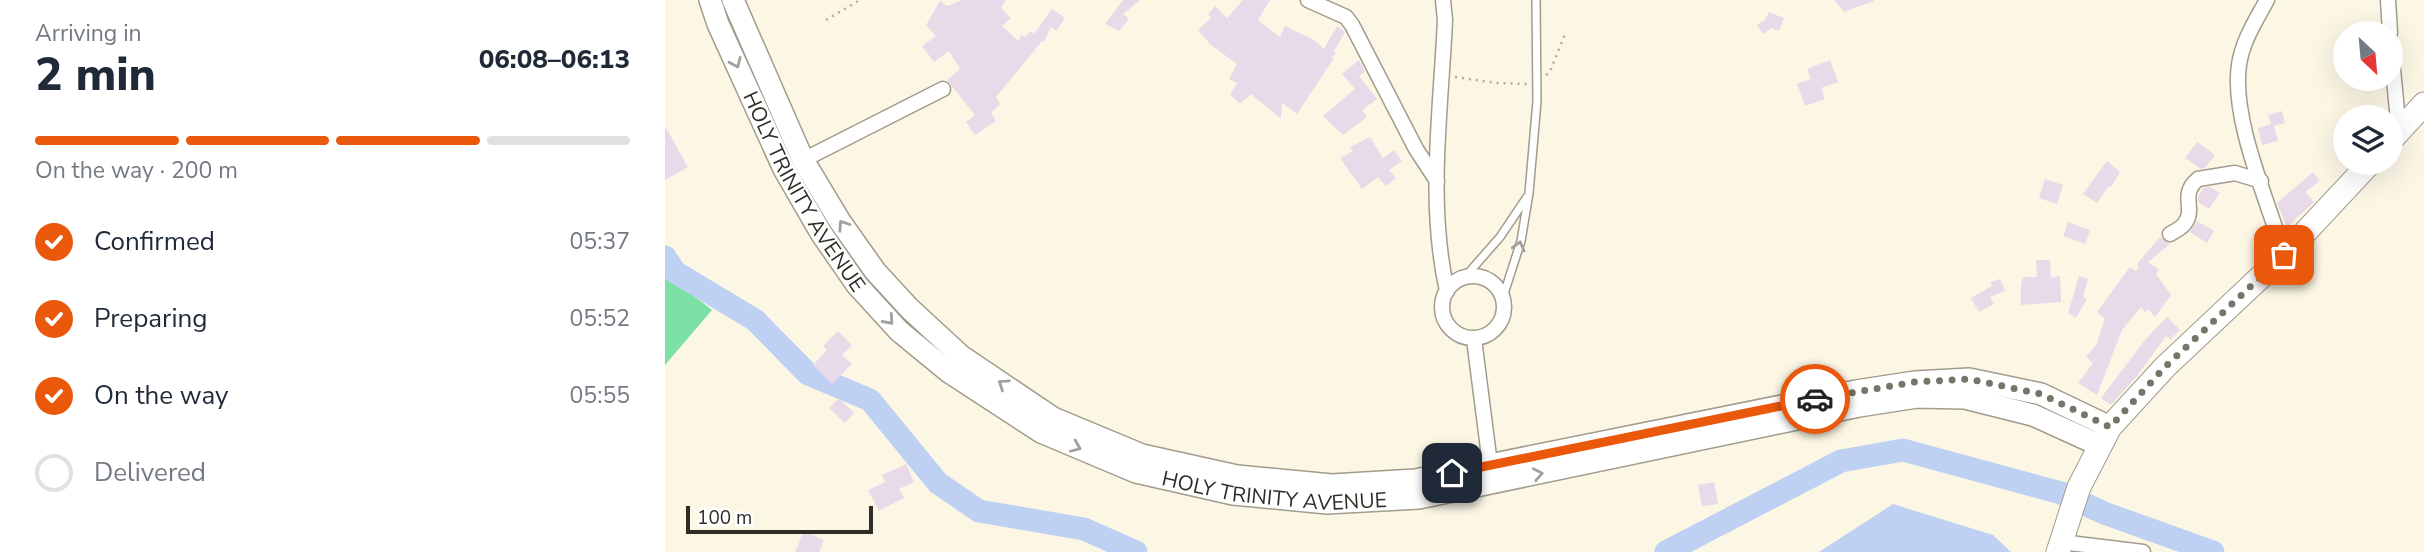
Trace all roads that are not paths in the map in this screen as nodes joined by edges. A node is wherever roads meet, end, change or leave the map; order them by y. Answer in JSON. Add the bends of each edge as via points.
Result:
{"nodes":[{"id":1,"x":710,"y":0,"type":"edge"},
{"id":2,"x":733,"y":0,"type":"edge"},
{"id":3,"x":1308,"y":0,"type":"edge"},
{"id":4,"x":1443,"y":0,"type":"edge"},
{"id":5,"x":1536,"y":0,"type":"edge"},
{"id":6,"x":2267,"y":0,"type":"edge"},
{"id":7,"x":2388,"y":0,"type":"edge"},
{"id":8,"x":2389,"y":21,"type":"edge"},
{"id":9,"x":943,"y":89,"type":"dead end"},
{"id":10,"x":2424,"y":104,"type":"edge"},
{"id":11,"x":2403,"y":127,"type":"edge"},
{"id":12,"x":803,"y":160,"type":"junction"},
{"id":13,"x":2359,"y":175,"type":"edge"},
{"id":14,"x":1437,"y":181,"type":"junction"},
{"id":15,"x":2261,"y":181,"type":"junction"},
{"id":16,"x":1529,"y":193,"type":"junction"},
{"id":17,"x":2170,"y":234,"type":"dead end"},
{"id":18,"x":2284,"y":255,"type":"junction"},
{"id":19,"x":1465,"y":277,"type":"junction"},
{"id":20,"x":1447,"y":291,"type":"junction"},
{"id":21,"x":1503,"y":297,"type":"junction"},
{"id":22,"x":1474,"y":338,"type":"junction"},
{"id":23,"x":2104,"y":436,"type":"junction"},
{"id":24,"x":1492,"y":474,"type":"junction"},
{"id":25,"x":2061,"y":541,"type":"edge"},
{"id":26,"x":2143,"y":552,"type":"edge"}],
"edges":[{"from":1,"to":24,"type":"main road","name":"HOLY TRINITY AVENUE","one_way":true,"via":[[785,169],[857,285],[899,331],[949,372],[1041,432],[1136,472],[1233,494],[1327,503],[1419,498]]},
{"from":2,"to":12,"type":"main road","name":"HOLY TRINITY AVENUE"},
{"from":3,"to":14,"type":"street","via":[[1346,17],[1352,25]]},
{"from":4,"to":14,"type":"street"},
{"from":5,"to":16,"type":"lane","via":[[1538,51]]},
{"from":6,"to":15,"type":"street","via":[[2239,65],[2239,107]]},
{"from":7,"to":8,"type":"street"},
{"from":9,"to":12,"type":"street"},
{"from":10,"to":11,"type":"main road"},
{"from":24,"to":12,"type":"main road","name":"HOLY TRINITY AVENUE","one_way":true,"via":[[1332,485],[1237,476],[1142,455],[1053,418],[961,356],[909,308],[875,271]]},
{"from":13,"to":18,"type":"main road"},
{"from":14,"to":20,"type":"street","via":[[1439,255]]},
{"from":15,"to":17,"type":"street","via":[[2235,173],[2198,178],[2188,191],[2184,226]]},
{"from":15,"to":18,"type":"street"},
{"from":16,"to":19,"type":"lane","via":[[1500,237]]},
{"from":21,"to":16,"type":"lane","one_way":true,"via":[[1521,242]]},
{"from":18,"to":23,"type":"main road","via":[[2165,367]]},
{"from":19,"to":20,"type":"street"},
{"from":19,"to":21,"type":"street","via":[[1488,280]]},
{"from":20,"to":22,"type":"street","via":[[1442,311],[1448,325],[1462,337]]},
{"from":21,"to":22,"type":"street","via":[[1505,309],[1495,330]]},
{"from":22,"to":24,"type":"street"},
{"from":23,"to":24,"type":"main road","name":"HOLY TRINITY AVENUE","via":[[2033,415],[1967,388],[1915,382],[1856,391]]},
{"from":23,"to":25,"type":"main road","via":[[2078,487]]},
{"from":25,"to":26,"type":"street"}]}
